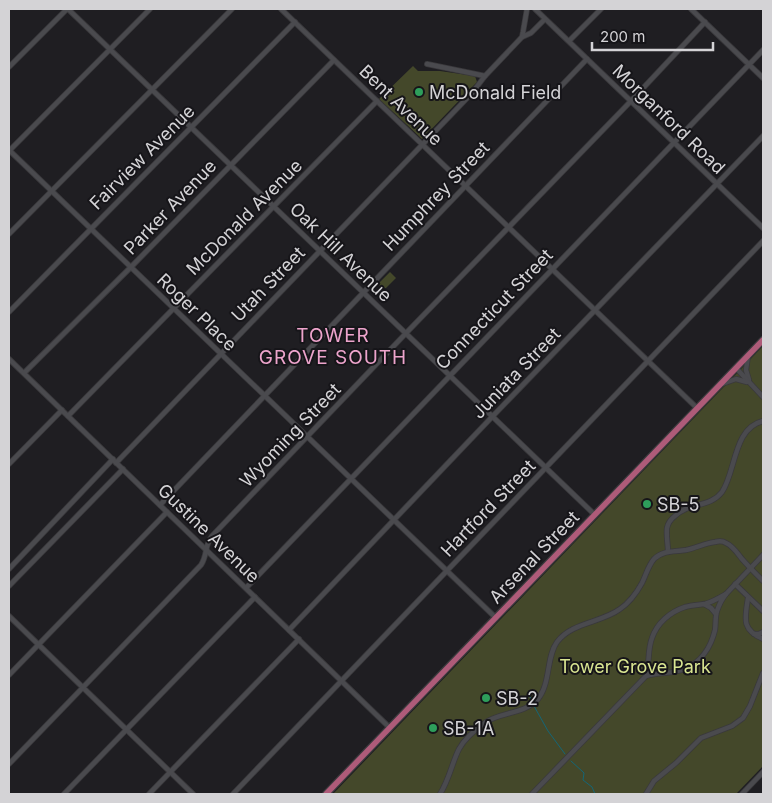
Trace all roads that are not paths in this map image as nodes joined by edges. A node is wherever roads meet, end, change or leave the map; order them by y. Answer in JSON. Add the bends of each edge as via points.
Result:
{"nodes":[{"id":1,"x":67,"y":9,"type":"edge"},
{"id":2,"x":150,"y":9,"type":"edge"},
{"id":3,"x":232,"y":9,"type":"edge"},
{"id":4,"x":281,"y":9,"type":"edge"},
{"id":5,"x":527,"y":9,"type":"edge"},
{"id":6,"x":534,"y":9,"type":"edge"},
{"id":7,"x":601,"y":9,"type":"edge"},
{"id":8,"x":691,"y":9,"type":"edge"},
{"id":9,"x":545,"y":19,"type":"junction"},
{"id":10,"x":295,"y":22,"type":"junction"},
{"id":11,"x":706,"y":22,"type":"junction"},
{"id":12,"x":522,"y":37,"type":"junction"},
{"id":13,"x":569,"y":41,"type":"junction"},
{"id":14,"x":110,"y":49,"type":"junction"},
{"id":15,"x":763,"y":50,"type":"edge"},
{"id":16,"x":588,"y":59,"type":"junction"},
{"id":17,"x":334,"y":60,"type":"junction"},
{"id":18,"x":427,"y":64,"type":"dead end"},
{"id":19,"x":749,"y":65,"type":"junction"},
{"id":20,"x":9,"y":67,"type":"edge"},
{"id":21,"x":485,"y":76,"type":"junction"},
{"id":22,"x":763,"y":78,"type":"edge"},
{"id":23,"x":152,"y":90,"type":"junction"},
{"id":24,"x":378,"y":101,"type":"junction"},
{"id":25,"x":631,"y":101,"type":"junction"},
{"id":26,"x":191,"y":127,"type":"junction"},
{"id":27,"x":763,"y":136,"type":"edge"},
{"id":28,"x":674,"y":142,"type":"junction"},
{"id":29,"x":422,"y":144,"type":"junction"},
{"id":30,"x":9,"y":150,"type":"edge"},
{"id":31,"x":231,"y":165,"type":"junction"},
{"id":32,"x":718,"y":184,"type":"junction"},
{"id":33,"x":465,"y":186,"type":"junction"},
{"id":34,"x":52,"y":191,"type":"junction"},
{"id":35,"x":274,"y":206,"type":"junction"},
{"id":36,"x":509,"y":227,"type":"junction"},
{"id":37,"x":763,"y":228,"type":"edge"},
{"id":38,"x":91,"y":229,"type":"junction"},
{"id":39,"x":9,"y":234,"type":"edge"},
{"id":40,"x":763,"y":241,"type":"edge"},
{"id":41,"x":320,"y":250,"type":"junction"},
{"id":42,"x":131,"y":267,"type":"junction"},
{"id":43,"x":552,"y":269,"type":"junction"},
{"id":44,"x":363,"y":292,"type":"junction"},
{"id":45,"x":174,"y":308,"type":"junction"},
{"id":46,"x":596,"y":310,"type":"junction"},
{"id":47,"x":9,"y":312,"type":"edge"},
{"id":48,"x":406,"y":333,"type":"junction"},
{"id":49,"x":763,"y":340,"type":"edge"},
{"id":50,"x":221,"y":354,"type":"junction"},
{"id":51,"x":748,"y":356,"type":"junction"},
{"id":52,"x":9,"y":359,"type":"edge"},
{"id":53,"x":649,"y":362,"type":"junction"},
{"id":54,"x":736,"y":368,"type":"junction"},
{"id":55,"x":24,"y":373,"type":"junction"},
{"id":56,"x":450,"y":375,"type":"junction"},
{"id":57,"x":751,"y":384,"type":"junction"},
{"id":58,"x":718,"y":387,"type":"junction"},
{"id":59,"x":265,"y":396,"type":"junction"},
{"id":60,"x":763,"y":397,"type":"edge"},
{"id":61,"x":697,"y":408,"type":"junction"},
{"id":62,"x":62,"y":410,"type":"junction"},
{"id":63,"x":68,"y":416,"type":"junction"},
{"id":64,"x":493,"y":417,"type":"junction"},
{"id":65,"x":763,"y":421,"type":"edge"},
{"id":66,"x":307,"y":437,"type":"junction"},
{"id":67,"x":115,"y":461,"type":"junction"},
{"id":68,"x":9,"y":464,"type":"edge"},
{"id":69,"x":546,"y":468,"type":"junction"},
{"id":70,"x":123,"y":469,"type":"junction"},
{"id":71,"x":351,"y":479,"type":"junction"},
{"id":72,"x":160,"y":505,"type":"junction"},
{"id":73,"x":167,"y":512,"type":"junction"},
{"id":74,"x":595,"y":515,"type":"junction"},
{"id":75,"x":394,"y":520,"type":"junction"},
{"id":76,"x":207,"y":550,"type":"junction"},
{"id":77,"x":668,"y":552,"type":"junction"},
{"id":78,"x":763,"y":555,"type":"edge"},
{"id":79,"x":750,"y":568,"type":"junction"},
{"id":80,"x":9,"y":569,"type":"edge"},
{"id":81,"x":447,"y":571,"type":"junction"},
{"id":82,"x":763,"y":582,"type":"edge"},
{"id":83,"x":735,"y":584,"type":"junction"},
{"id":84,"x":9,"y":586,"type":"edge"},
{"id":85,"x":246,"y":588,"type":"junction"},
{"id":86,"x":726,"y":594,"type":"junction"},
{"id":87,"x":255,"y":597,"type":"junction"},
{"id":88,"x":748,"y":598,"type":"junction"},
{"id":89,"x":704,"y":604,"type":"junction"},
{"id":90,"x":763,"y":611,"type":"edge"},
{"id":91,"x":716,"y":614,"type":"junction"},
{"id":92,"x":9,"y":616,"type":"edge"},
{"id":93,"x":496,"y":618,"type":"junction"},
{"id":94,"x":289,"y":630,"type":"junction"},
{"id":95,"x":763,"y":632,"type":"edge"},
{"id":96,"x":753,"y":634,"type":"junction"},
{"id":97,"x":299,"y":639,"type":"junction"},
{"id":98,"x":763,"y":639,"type":"edge"},
{"id":99,"x":38,"y":644,"type":"junction"},
{"id":100,"x":763,"y":673,"type":"edge"},
{"id":101,"x":9,"y":675,"type":"edge"},
{"id":102,"x":646,"y":676,"type":"junction"},
{"id":103,"x":342,"y":681,"type":"junction"},
{"id":104,"x":83,"y":688,"type":"junction"},
{"id":105,"x":390,"y":728,"type":"junction"},
{"id":106,"x":126,"y":730,"type":"junction"},
{"id":107,"x":9,"y":764,"type":"edge"},
{"id":108,"x":170,"y":772,"type":"junction"},
{"id":109,"x":763,"y":772,"type":"edge"},
{"id":110,"x":64,"y":794,"type":"edge"},
{"id":111,"x":149,"y":794,"type":"edge"},
{"id":112,"x":193,"y":794,"type":"edge"},
{"id":113,"x":233,"y":794,"type":"edge"},
{"id":114,"x":326,"y":794,"type":"edge"},
{"id":115,"x":440,"y":794,"type":"edge"},
{"id":116,"x":532,"y":794,"type":"edge"},
{"id":117,"x":646,"y":794,"type":"edge"},
{"id":118,"x":742,"y":794,"type":"edge"}],
"edges":[{"from":1,"to":14,"type":"street","name":"Oak Hill Avenue"},
{"from":1,"to":20,"type":"street"},
{"from":2,"to":14,"type":"street"},
{"from":3,"to":23,"type":"street"},
{"from":4,"to":10,"type":"street","name":"Bent Avenue"},
{"from":5,"to":12,"type":"street"},
{"from":6,"to":9,"type":"street","name":"Morganford Road"},
{"from":7,"to":13,"type":"street"},
{"from":8,"to":11,"type":"street"},
{"from":9,"to":12,"type":"street","name":"Utah Street"},
{"from":9,"to":13,"type":"street","name":"Morganford Road"},
{"from":10,"to":17,"type":"street","name":"Bent Avenue"},
{"from":10,"to":26,"type":"street","name":"Fairview Avenue"},
{"from":11,"to":19,"type":"street"},
{"from":11,"to":25,"type":"street","name":"Wyoming Street"},
{"from":12,"to":21,"type":"street","name":"Utah Street"},
{"from":13,"to":16,"type":"street","name":"Morganford Road"},
{"from":14,"to":23,"type":"street","name":"Oak Hill Avenue"},
{"from":14,"to":30,"type":"street"},
{"from":15,"to":19,"type":"street","name":"Connecticut Street"},
{"from":16,"to":25,"type":"street","name":"Morganford Road"},
{"from":16,"to":33,"type":"street","name":"Humphrey Street"},
{"from":17,"to":24,"type":"street","name":"Bent Avenue"},
{"from":17,"to":31,"type":"street","name":"Parker Avenue"},
{"from":18,"to":21,"type":"street"},
{"from":19,"to":22,"type":"street"},
{"from":19,"to":28,"type":"street","name":"Connecticut Street"},
{"from":21,"to":29,"type":"street","name":"Utah Street"},
{"from":23,"to":26,"type":"street","name":"Oak Hill Avenue"},
{"from":23,"to":34,"type":"street"},
{"from":24,"to":29,"type":"street","name":"Bent Avenue"},
{"from":24,"to":35,"type":"street","name":"McDonald Avenue"},
{"from":25,"to":28,"type":"street","name":"Morganford Road"},
{"from":25,"to":36,"type":"street","name":"Wyoming Street"},
{"from":26,"to":31,"type":"street","name":"Oak Hill Avenue"},
{"from":26,"to":38,"type":"street","name":"Fairview Avenue"},
{"from":27,"to":32,"type":"street","name":"Juniata Street"},
{"from":28,"to":32,"type":"street","name":"Morganford Road"},
{"from":28,"to":43,"type":"street","name":"Connecticut Street"},
{"from":29,"to":33,"type":"street","name":"Bent Avenue"},
{"from":29,"to":41,"type":"street","name":"Utah Street"},
{"from":30,"to":34,"type":"street","name":"Roger Place"},
{"from":31,"to":35,"type":"street","name":"Oak Hill Avenue"},
{"from":31,"to":42,"type":"street","name":"Parker Avenue"},
{"from":32,"to":37,"type":"street","name":"Morganford Road"},
{"from":32,"to":46,"type":"street","name":"Juniata Street"},
{"from":33,"to":36,"type":"street","name":"Bent Avenue"},
{"from":33,"to":44,"type":"street","name":"Humphrey Street"},
{"from":34,"to":38,"type":"street","name":"Roger Place"},
{"from":34,"to":39,"type":"street"},
{"from":35,"to":41,"type":"street","name":"Oak Hill Avenue"},
{"from":35,"to":45,"type":"street","name":"McDonald Avenue"},
{"from":36,"to":43,"type":"street","name":"Bent Avenue"},
{"from":36,"to":48,"type":"street","name":"Wyoming Street"},
{"from":38,"to":42,"type":"street","name":"Roger Place"},
{"from":38,"to":47,"type":"street","name":"Fairview Avenue"},
{"from":40,"to":53,"type":"street","name":"Hartford Street"},
{"from":41,"to":44,"type":"street","name":"Oak Hill Avenue"},
{"from":41,"to":50,"type":"street","name":"Utah Street"},
{"from":42,"to":45,"type":"street","name":"Roger Place"},
{"from":42,"to":55,"type":"street","name":"Parker Avenue"},
{"from":43,"to":46,"type":"street","name":"Bent Avenue"},
{"from":43,"to":56,"type":"street","name":"Connecticut Street"},
{"from":44,"to":48,"type":"street","name":"Oak Hill Avenue"},
{"from":44,"to":59,"type":"street","name":"Humphrey Street"},
{"from":45,"to":50,"type":"street","name":"Roger Place"},
{"from":45,"to":63,"type":"street","name":"McDonald Avenue"},
{"from":46,"to":53,"type":"street","name":"Bent Avenue"},
{"from":46,"to":64,"type":"street","name":"Juniata Street"},
{"from":48,"to":56,"type":"street","name":"Oak Hill Avenue"},
{"from":48,"to":66,"type":"street","name":"Wyoming Street"},
{"from":49,"to":51,"type":"main road","name":"Arsenal Street"},
{"from":50,"to":59,"type":"street","name":"Roger Place"},
{"from":50,"to":67,"type":"street","name":"Utah Street"},
{"from":51,"to":54,"type":"main road","name":"Arsenal Street"},
{"from":51,"to":57,"type":"street","via":[[746,370]]},
{"from":52,"to":55,"type":"street","name":"Gustine Avenue"},
{"from":53,"to":61,"type":"street","name":"Bent Avenue"},
{"from":53,"to":69,"type":"street","name":"Hartford Street"},
{"from":54,"to":57,"type":"street"},
{"from":54,"to":58,"type":"main road","name":"Arsenal Street"},
{"from":55,"to":62,"type":"street","name":"Gustine Avenue"},
{"from":56,"to":64,"type":"street","name":"Oak Hill Avenue"},
{"from":56,"to":71,"type":"street","name":"Connecticut Street"},
{"from":57,"to":58,"type":"street","via":[[734,379]]},
{"from":57,"to":60,"type":"street"},
{"from":58,"to":61,"type":"main road","name":"Arsenal Street"},
{"from":59,"to":66,"type":"street","name":"Roger Place"},
{"from":59,"to":72,"type":"street","name":"Humphrey Street"},
{"from":61,"to":74,"type":"main road","name":"Arsenal Street"},
{"from":62,"to":63,"type":"street","name":"Gustine Avenue"},
{"from":62,"to":68,"type":"street"},
{"from":63,"to":67,"type":"street","name":"Gustine Avenue"},
{"from":64,"to":69,"type":"street","name":"Oak Hill Avenue"},
{"from":64,"to":75,"type":"street","name":"Juniata Street"},
{"from":65,"to":77,"type":"street","via":[[753,426],[744,437],[735,454],[726,486],[717,497],[708,503],[682,509],[669,522]]},
{"from":66,"to":71,"type":"street","name":"Roger Place"},
{"from":66,"to":76,"type":"street","name":"Wyoming Street","via":[[212,536]]},
{"from":67,"to":70,"type":"street","name":"Gustine Avenue"},
{"from":67,"to":80,"type":"street","name":"Utah Street"},
{"from":69,"to":74,"type":"street","name":"Oak Hill Avenue"},
{"from":69,"to":81,"type":"street","name":"Hartford Street"},
{"from":70,"to":72,"type":"street","name":"Gustine Avenue"},
{"from":70,"to":84,"type":"street"},
{"from":71,"to":75,"type":"street","name":"Roger Place"},
{"from":71,"to":85,"type":"street","name":"Connecticut Street"},
{"from":72,"to":73,"type":"street","name":"Gustine Avenue"},
{"from":73,"to":76,"type":"street","name":"Gustine Avenue"},
{"from":73,"to":99,"type":"street"},
{"from":74,"to":93,"type":"main road","name":"Arsenal Street"},
{"from":75,"to":81,"type":"street","name":"Roger Place"},
{"from":75,"to":94,"type":"street","name":"Juniata Street"},
{"from":76,"to":85,"type":"street","name":"Gustine Avenue"},
{"from":76,"to":104,"type":"street","name":"Wyoming Street","via":[[201,565]]},
{"from":77,"to":79,"type":"street","via":[[721,542],[730,546]]},
{"from":77,"to":115,"type":"street","via":[[654,559],[640,586],[621,609],[576,628],[560,639],[554,647],[546,683],[538,698],[531,705],[491,719],[470,735],[458,751]]},
{"from":78,"to":79,"type":"street"},
{"from":79,"to":82,"type":"street"},
{"from":79,"to":83,"type":"street"},
{"from":81,"to":93,"type":"street","name":"Roger Place"},
{"from":81,"to":103,"type":"street","name":"Hartford Street"},
{"from":83,"to":86,"type":"street"},
{"from":83,"to":88,"type":"street"},
{"from":85,"to":87,"type":"street","name":"Gustine Avenue"},
{"from":86,"to":89,"type":"street"},
{"from":86,"to":91,"type":"street"},
{"from":87,"to":94,"type":"street","name":"Gustine Avenue"},
{"from":87,"to":106,"type":"street"},
{"from":88,"to":90,"type":"street"},
{"from":88,"to":96,"type":"street","via":[[746,623]]},
{"from":89,"to":91,"type":"street"},
{"from":89,"to":102,"type":"street","via":[[678,610],[661,622],[649,646]]},
{"from":91,"to":102,"type":"street","via":[[710,645],[696,663],[674,673]]},
{"from":92,"to":99,"type":"street"},
{"from":93,"to":105,"type":"main road","name":"Arsenal Street"},
{"from":94,"to":97,"type":"street","name":"Gustine Avenue"},
{"from":95,"to":96,"type":"street"},
{"from":96,"to":98,"type":"street"},
{"from":97,"to":103,"type":"street","name":"Gustine Avenue"},
{"from":97,"to":108,"type":"street"},
{"from":99,"to":101,"type":"street"},
{"from":99,"to":104,"type":"street"},
{"from":100,"to":117,"type":"street","via":[[743,718],[701,738],[654,781]]},
{"from":102,"to":116,"type":"street"},
{"from":103,"to":105,"type":"street","name":"Gustine Avenue"},
{"from":103,"to":113,"type":"street","name":"Hartford Street"},
{"from":104,"to":106,"type":"street"},
{"from":104,"to":107,"type":"street","name":"Wyoming Street"},
{"from":105,"to":114,"type":"main road","name":"Arsenal Street"},
{"from":106,"to":108,"type":"street"},
{"from":106,"to":110,"type":"street"},
{"from":108,"to":111,"type":"street"},
{"from":108,"to":112,"type":"street"},
{"from":109,"to":118,"type":"street"}]}
